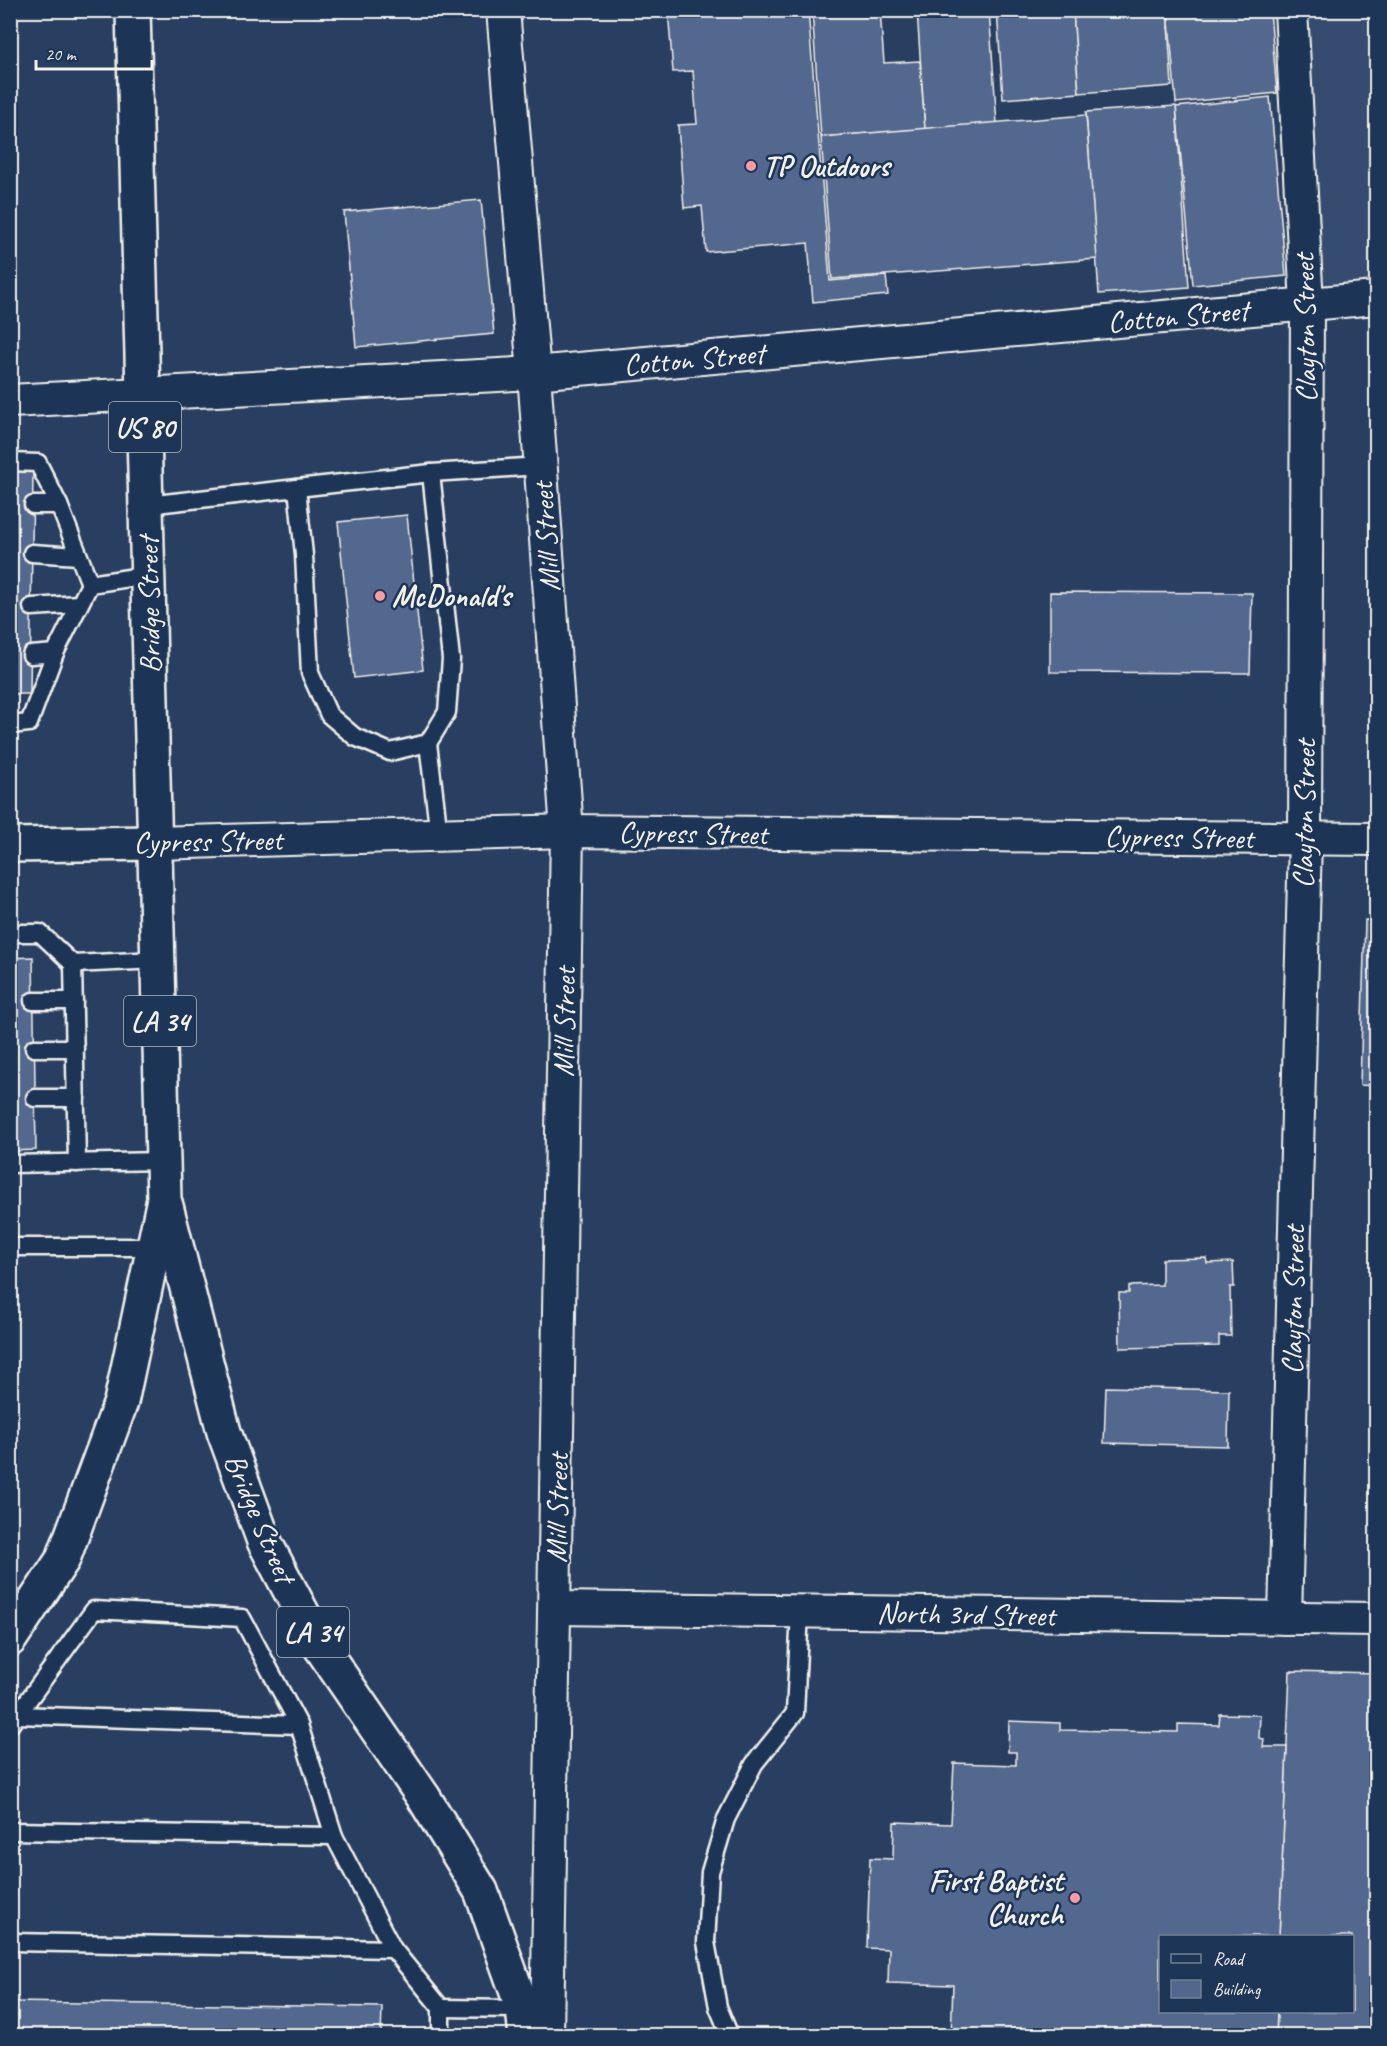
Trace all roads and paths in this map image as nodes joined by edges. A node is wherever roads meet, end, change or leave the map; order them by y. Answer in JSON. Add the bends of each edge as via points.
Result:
{"nodes":[{"id":1,"x":134,"y":10,"type":"edge"},
{"id":2,"x":503,"y":10,"type":"edge"},
{"id":3,"x":1291,"y":10,"type":"edge"},
{"id":4,"x":1377,"y":298,"type":"edge"},
{"id":5,"x":1308,"y":304,"type":"junction"},
{"id":6,"x":534,"y":373,"type":"junction"},
{"id":7,"x":144,"y":395,"type":"junction"},
{"id":8,"x":10,"y":401,"type":"edge"},
{"id":9,"x":10,"y":462,"type":"edge"},
{"id":10,"x":540,"y":466,"type":"junction"},
{"id":11,"x":431,"y":473,"type":"junction"},
{"id":12,"x":297,"y":488,"type":"junction"},
{"id":13,"x":33,"y":505,"type":"dead end"},
{"id":14,"x":59,"y":505,"type":"junction"},
{"id":15,"x":147,"y":505,"type":"junction"},
{"id":16,"x":32,"y":553,"type":"dead end"},
{"id":17,"x":78,"y":556,"type":"junction"},
{"id":18,"x":148,"y":574,"type":"junction"},
{"id":19,"x":90,"y":585,"type":"junction"},
{"id":20,"x":79,"y":604,"type":"junction"},
{"id":21,"x":32,"y":607,"type":"dead end"},
{"id":22,"x":55,"y":653,"type":"junction"},
{"id":23,"x":31,"y":655,"type":"dead end"},
{"id":24,"x":10,"y":725,"type":"edge"},
{"id":25,"x":428,"y":743,"type":"junction"},
{"id":26,"x":567,"y":831,"type":"junction"},
{"id":27,"x":439,"y":835,"type":"junction"},
{"id":28,"x":1305,"y":839,"type":"junction"},
{"id":29,"x":1377,"y":839,"type":"edge"},
{"id":30,"x":155,"y":843,"type":"junction"},
{"id":31,"x":10,"y":845,"type":"edge"},
{"id":32,"x":10,"y":933,"type":"edge"},
{"id":33,"x":158,"y":960,"type":"junction"},
{"id":34,"x":74,"y":964,"type":"junction"},
{"id":35,"x":33,"y":1001,"type":"dead end"},
{"id":36,"x":74,"y":1001,"type":"junction"},
{"id":37,"x":34,"y":1048,"type":"dead end"},
{"id":38,"x":75,"y":1048,"type":"junction"},
{"id":39,"x":35,"y":1098,"type":"dead end"},
{"id":40,"x":76,"y":1098,"type":"junction"},
{"id":41,"x":164,"y":1161,"type":"junction"},
{"id":42,"x":77,"y":1163,"type":"junction"},
{"id":43,"x":10,"y":1164,"type":"edge"},
{"id":44,"x":164,"y":1199,"type":"junction"},
{"id":45,"x":10,"y":1247,"type":"edge"},
{"id":46,"x":154,"y":1247,"type":"junction"},
{"id":47,"x":555,"y":1608,"type":"junction"},
{"id":48,"x":800,"y":1611,"type":"junction"},
{"id":49,"x":1286,"y":1618,"type":"junction"},
{"id":50,"x":1377,"y":1619,"type":"edge"},
{"id":51,"x":10,"y":1639,"type":"edge"},
{"id":52,"x":14,"y":1720,"type":"edge"},
{"id":53,"x":299,"y":1725,"type":"junction"},
{"id":54,"x":10,"y":1831,"type":"edge"},
{"id":55,"x":334,"y":1836,"type":"junction"},
{"id":56,"x":10,"y":1942,"type":"edge"},
{"id":57,"x":393,"y":1949,"type":"junction"},
{"id":58,"x":441,"y":2008,"type":"junction"},
{"id":59,"x":525,"y":2022,"type":"edge"},
{"id":60,"x":441,"y":2036,"type":"edge"},
{"id":61,"x":547,"y":2036,"type":"edge"},
{"id":62,"x":730,"y":2036,"type":"edge"}],
"edges":[{"from":1,"to":7,"type":"main road","name":"Bridge Street","number":"US 80"},
{"from":2,"to":6,"type":"street","name":"Mill Street"},
{"from":3,"to":5,"type":"street","name":"Clayton Street"},
{"from":4,"to":5,"type":"street","name":"Cotton Street"},
{"from":5,"to":6,"type":"street","name":"Cotton Street"},
{"from":5,"to":28,"type":"street","name":"Clayton Street"},
{"from":6,"to":7,"type":"street","name":"Cotton Street"},
{"from":6,"to":10,"type":"street","name":"Mill Street"},
{"from":7,"to":8,"type":"street","name":"Cotton Street"},
{"from":7,"to":15,"type":"main road","name":"Bridge Street","number":"US 80"},
{"from":9,"to":14,"type":"lane","via":[[38,463]]},
{"from":10,"to":11,"type":"lane"},
{"from":10,"to":26,"type":"street","name":"Mill Street"},
{"from":11,"to":12,"type":"lane"},
{"from":11,"to":25,"type":"lane","via":[[451,659],[447,712]]},
{"from":12,"to":15,"type":"lane"},
{"from":12,"to":25,"type":"lane","via":[[310,673],[329,715],[356,737],[390,752]]},
{"from":13,"to":14,"type":"lane"},
{"from":14,"to":17,"type":"lane"},
{"from":15,"to":18,"type":"main road","name":"Bridge Street","number":"US 80"},
{"from":16,"to":17,"type":"lane"},
{"from":17,"to":19,"type":"lane"},
{"from":18,"to":19,"type":"lane"},
{"from":18,"to":30,"type":"main road","name":"Bridge Street","number":"US 80"},
{"from":19,"to":20,"type":"lane"},
{"from":20,"to":21,"type":"lane"},
{"from":20,"to":22,"type":"lane"},
{"from":22,"to":23,"type":"lane"},
{"from":22,"to":24,"type":"lane","via":[[29,723]]},
{"from":25,"to":27,"type":"lane"},
{"from":26,"to":27,"type":"street","name":"Cypress Street"},
{"from":26,"to":28,"type":"street","name":"Cypress Street"},
{"from":26,"to":47,"type":"street","name":"Mill Street"},
{"from":27,"to":30,"type":"street","name":"Cypress Street"},
{"from":28,"to":29,"type":"street","name":"Cypress Street"},
{"from":28,"to":49,"type":"street","name":"Clayton Street"},
{"from":30,"to":31,"type":"main road","name":"Cypress Street"},
{"from":30,"to":33,"type":"main road","name":"Bridge Street","number":"LA 34"},
{"from":32,"to":34,"type":"lane","via":[[40,933]]},
{"from":33,"to":34,"type":"lane"},
{"from":33,"to":41,"type":"main road","name":"Bridge Street","number":"LA 34"},
{"from":34,"to":36,"type":"lane"},
{"from":35,"to":36,"type":"lane"},
{"from":36,"to":38,"type":"lane"},
{"from":37,"to":38,"type":"lane"},
{"from":38,"to":40,"type":"lane"},
{"from":39,"to":40,"type":"lane"},
{"from":40,"to":42,"type":"lane"},
{"from":41,"to":42,"type":"lane"},
{"from":41,"to":44,"type":"main road","name":"Bridge Street","number":"LA 34"},
{"from":42,"to":43,"type":"lane"},
{"from":44,"to":46,"type":"main road","name":"Bridge Street","number":"LA 34"},
{"from":44,"to":59,"type":"main road","name":"Bridge Street","number":"LA 34","via":[[224,1432],[264,1541],[318,1643],[424,1798],[481,1891]]},
{"from":45,"to":46,"type":"lane"},
{"from":46,"to":51,"type":"main road","name":"Bridge Street","number":"LA 34","via":[[120,1402],[63,1559]]},
{"from":47,"to":48,"type":"street","name":"North 3rd Street"},
{"from":47,"to":61,"type":"street","name":"Mill Street"},
{"from":48,"to":49,"type":"street","name":"North 3rd Street"},
{"from":48,"to":62,"type":"lane","via":[[795,1713],[754,1764],[726,1819],[710,1872],[706,1942],[718,2007]]},
{"from":49,"to":50,"type":"street","name":"North 3rd Street"},
{"from":52,"to":53,"type":"lane"},
{"from":52,"to":53,"type":"lane","via":[[94,1610],[242,1618]]},
{"from":53,"to":55,"type":"lane"},
{"from":54,"to":55,"type":"lane"},
{"from":55,"to":57,"type":"lane"},
{"from":56,"to":57,"type":"lane"},
{"from":57,"to":58,"type":"lane"},
{"from":58,"to":59,"type":"lane"},
{"from":58,"to":60,"type":"lane"}]}
